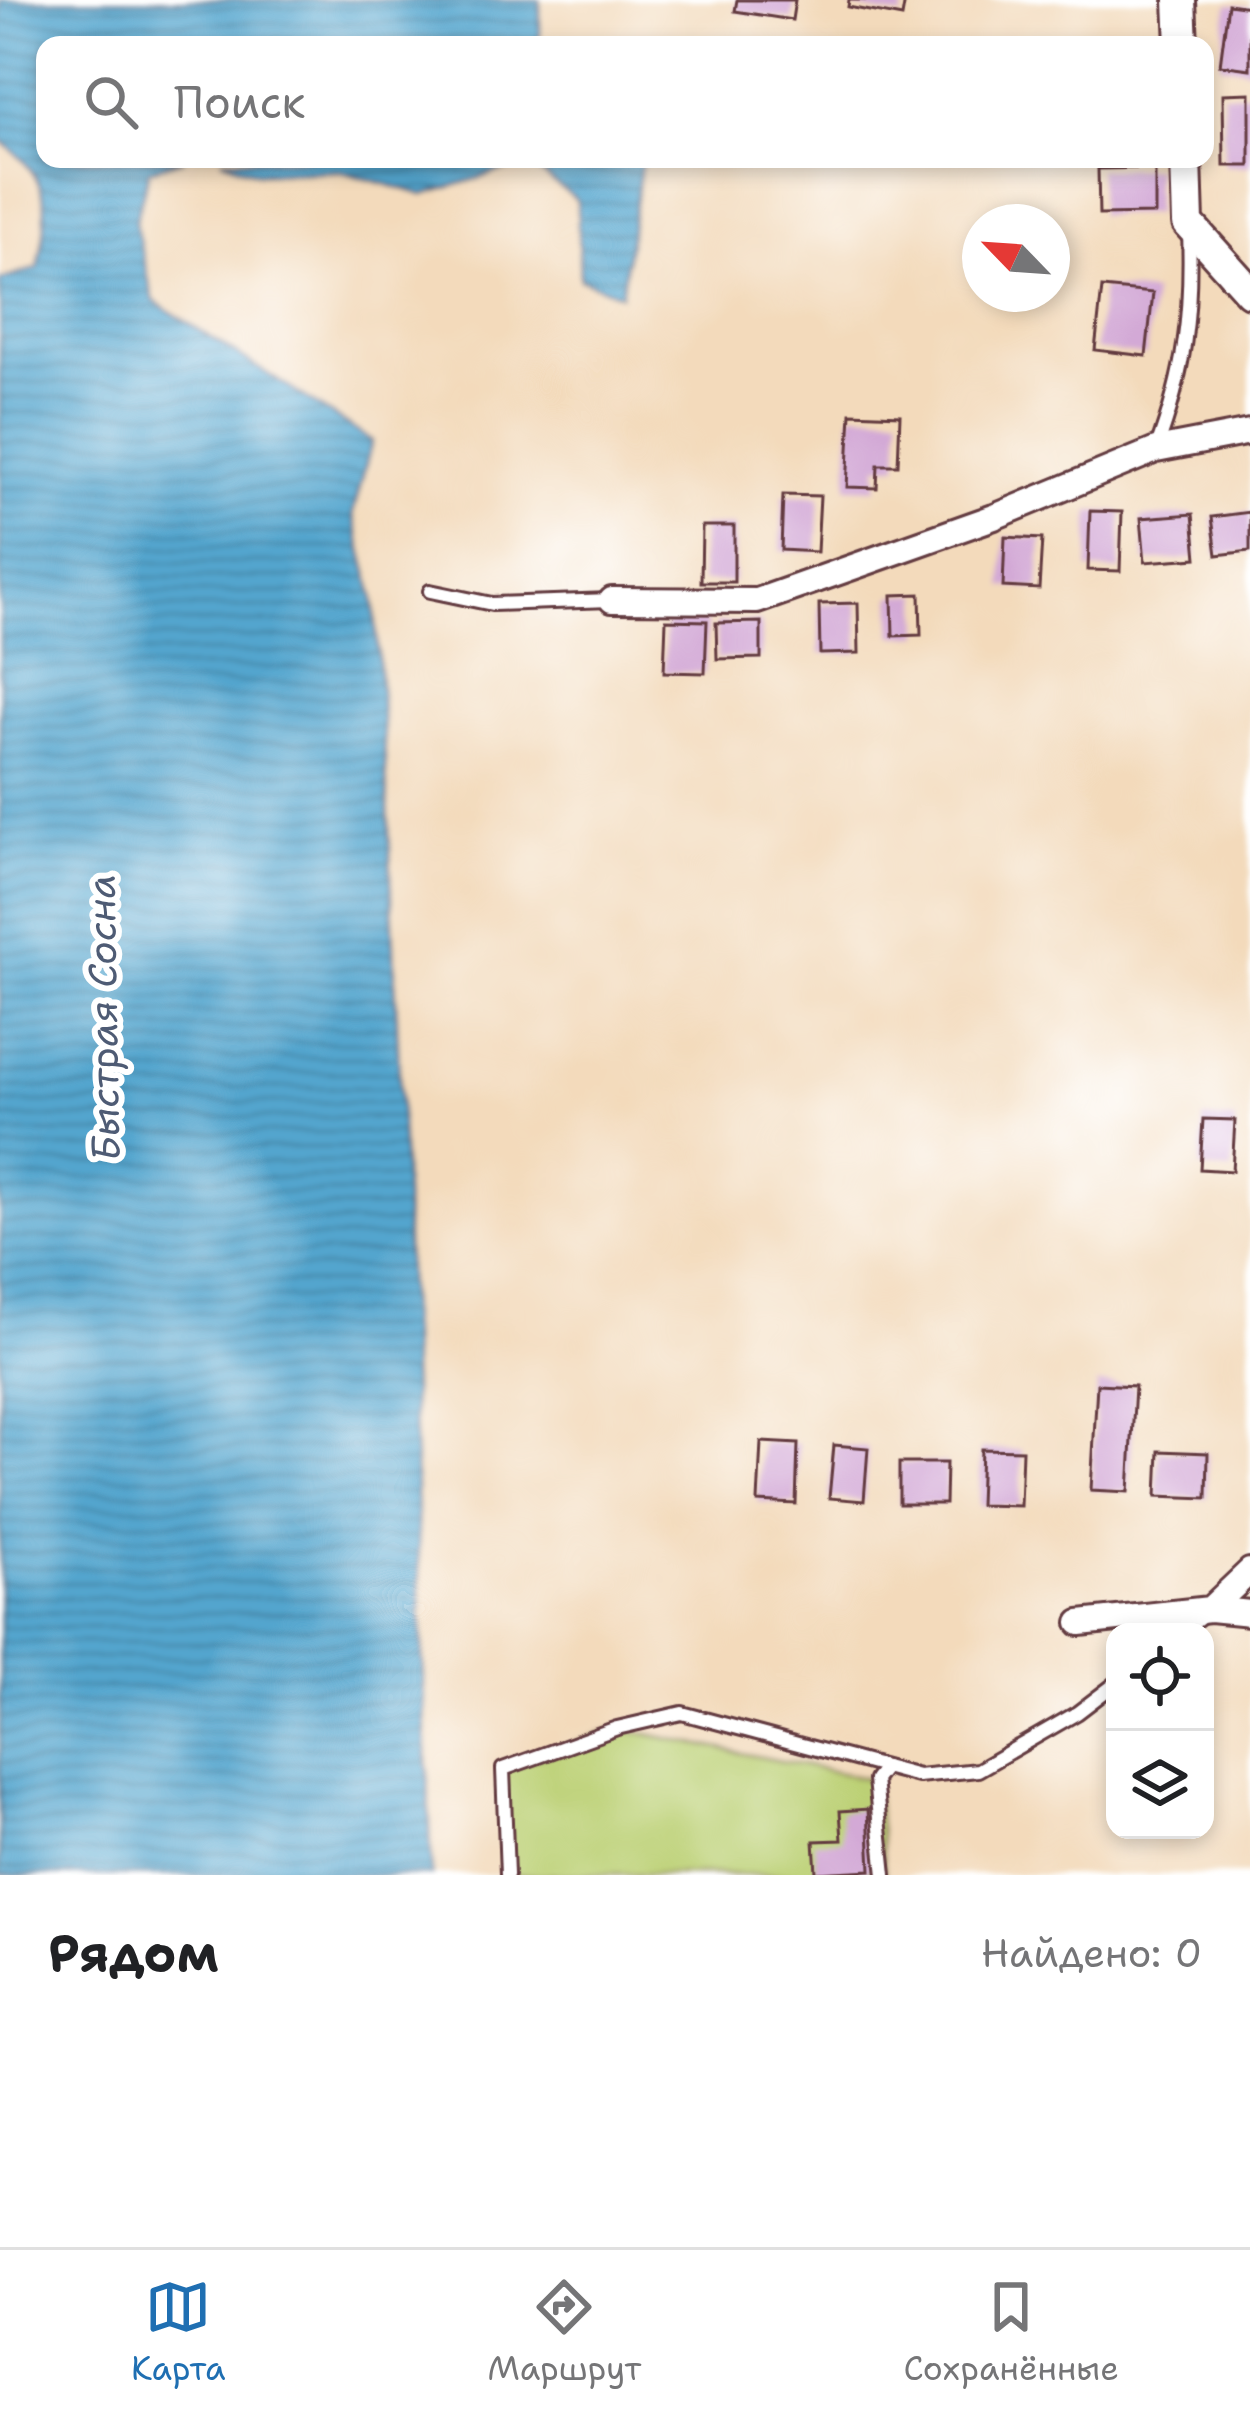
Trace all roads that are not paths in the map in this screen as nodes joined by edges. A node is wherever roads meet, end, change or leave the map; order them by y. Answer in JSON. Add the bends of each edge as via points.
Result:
{"nodes":[{"id":1,"x":1180,"y":0,"type":"edge"},
{"id":2,"x":1182,"y":36,"type":"edge"},
{"id":3,"x":1186,"y":168,"type":"edge"},
{"id":4,"x":1188,"y":223,"type":"junction"},
{"id":5,"x":1250,"y":292,"type":"edge"},
{"id":6,"x":1250,"y":432,"type":"edge"},
{"id":7,"x":1156,"y":450,"type":"junction"},
{"id":8,"x":430,"y":591,"type":"dead end"},
{"id":9,"x":612,"y":600,"type":"joint"},
{"id":10,"x":1250,"y":1571,"type":"edge"},
{"id":11,"x":1210,"y":1609,"type":"junction"},
{"id":12,"x":1250,"y":1613,"type":"edge"},
{"id":13,"x":1080,"y":1623,"type":"dead end"},
{"id":14,"x":1192,"y":1623,"type":"edge"},
{"id":15,"x":1106,"y":1691,"type":"edge"},
{"id":16,"x":885,"y":1767,"type":"junction"},
{"id":17,"x":507,"y":1875,"type":"edge"},
{"id":18,"x":885,"y":1875,"type":"edge"}],
"edges":[{"from":1,"to":2,"type":"street"},
{"from":3,"to":4,"type":"street"},
{"from":4,"to":5,"type":"street"},
{"from":4,"to":7,"type":"lane","via":[[1192,314]]},
{"from":6,"to":7,"type":"street"},
{"from":7,"to":9,"type":"street","via":[[757,601]]},
{"from":8,"to":9,"type":"lane","via":[[492,604]]},
{"from":10,"to":11,"type":"street"},
{"from":11,"to":12,"type":"street"},
{"from":11,"to":13,"type":"street"},
{"from":11,"to":14,"type":"lane"},
{"from":15,"to":16,"type":"lane","via":[[977,1770],[918,1776]]},
{"from":16,"to":17,"type":"lane","via":[[682,1713],[617,1728],[503,1769]]},
{"from":16,"to":18,"type":"lane","via":[[875,1780]]}]}
